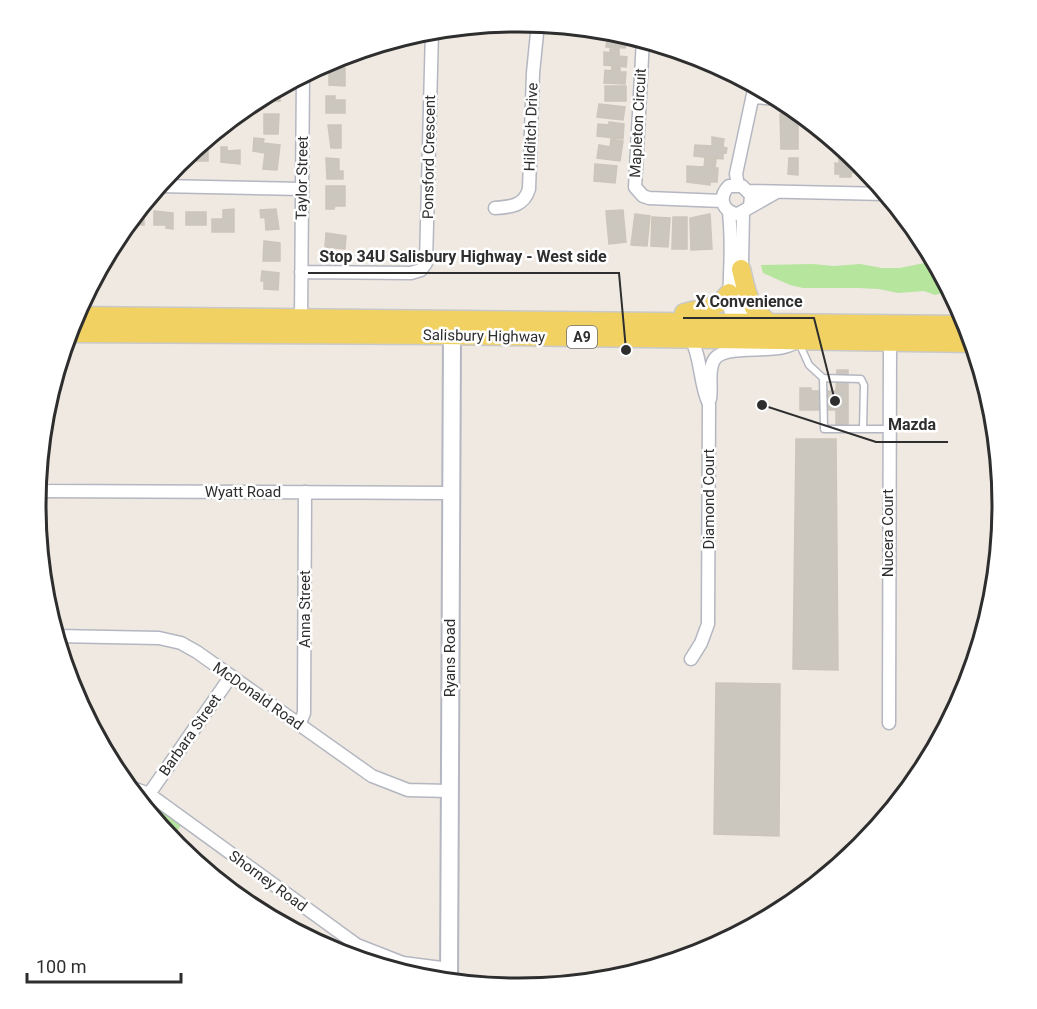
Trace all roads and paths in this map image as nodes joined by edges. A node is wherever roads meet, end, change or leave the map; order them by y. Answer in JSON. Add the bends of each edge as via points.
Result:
{"nodes":[{"id":1,"x":537,"y":33,"type":"edge"},
{"id":2,"x":432,"y":40,"type":"edge"},
{"id":3,"x":642,"y":48,"type":"edge"},
{"id":4,"x":303,"y":83,"type":"edge"},
{"id":5,"x":753,"y":94,"type":"edge"},
{"id":6,"x":738,"y":184,"type":"junction"},
{"id":7,"x":169,"y":186,"type":"edge"},
{"id":8,"x":302,"y":189,"type":"junction"},
{"id":9,"x":749,"y":191,"type":"junction"},
{"id":10,"x":777,"y":193,"type":"junction"},
{"id":11,"x":875,"y":194,"type":"edge"},
{"id":12,"x":725,"y":206,"type":"junction"},
{"id":13,"x":495,"y":208,"type":"dead end"},
{"id":14,"x":746,"y":210,"type":"junction"},
{"id":15,"x":741,"y":269,"type":"junction"},
{"id":16,"x":302,"y":273,"type":"junction"},
{"id":17,"x":729,"y":293,"type":"junction"},
{"id":18,"x":85,"y":317,"type":"edge"},
{"id":19,"x":659,"y":321,"type":"junction"},
{"id":20,"x":735,"y":322,"type":"junction"},
{"id":21,"x":769,"y":323,"type":"junction"},
{"id":22,"x":956,"y":325,"type":"edge"},
{"id":23,"x":301,"y":326,"type":"junction"},
{"id":24,"x":452,"y":327,"type":"junction"},
{"id":25,"x":78,"y":333,"type":"edge"},
{"id":26,"x":691,"y":339,"type":"junction"},
{"id":27,"x":712,"y":339,"type":"junction"},
{"id":28,"x":798,"y":341,"type":"junction"},
{"id":29,"x":837,"y":341,"type":"junction"},
{"id":30,"x":890,"y":342,"type":"junction"},
{"id":31,"x":963,"y":343,"type":"edge"},
{"id":32,"x":823,"y":378,"type":"junction"},
{"id":33,"x":709,"y":404,"type":"junction"},
{"id":34,"x":863,"y":429,"type":"junction"},
{"id":35,"x":888,"y":429,"type":"junction"},
{"id":36,"x":46,"y":491,"type":"edge"},
{"id":37,"x":305,"y":492,"type":"junction"},
{"id":38,"x":451,"y":493,"type":"junction"},
{"id":39,"x":65,"y":636,"type":"edge"},
{"id":40,"x":691,"y":659,"type":"dead end"},
{"id":41,"x":231,"y":676,"type":"junction"},
{"id":42,"x":889,"y":723,"type":"dead end"},
{"id":43,"x":299,"y":725,"type":"junction"},
{"id":44,"x":449,"y":791,"type":"junction"},
{"id":45,"x":143,"y":792,"type":"edge"},
{"id":46,"x":148,"y":794,"type":"junction"},
{"id":47,"x":401,"y":962,"type":"edge"},
{"id":48,"x":449,"y":972,"type":"edge"}],
"edges":[{"from":1,"to":13,"type":"street","name":"Hilditch Drive","via":[[529,189],[520,203]]},
{"from":2,"to":16,"type":"street","name":"Ponsford Crescent","via":[[426,263],[421,270],[411,273]]},
{"from":3,"to":12,"type":"street","name":"Mapleton Circuit","via":[[635,188],[649,198]]},
{"from":4,"to":8,"type":"street","name":"Taylor Street"},
{"from":5,"to":6,"type":"street","via":[[736,174]]},
{"from":6,"to":9,"type":"street"},
{"from":6,"to":12,"type":"street","via":[[726,189]]},
{"from":7,"to":8,"type":"street"},
{"from":8,"to":16,"type":"street","name":"Taylor Street"},
{"from":9,"to":10,"type":"street"},
{"from":9,"to":14,"type":"street","via":[[752,199]]},
{"from":10,"to":11,"type":"street"},
{"from":10,"to":14,"type":"street"},
{"from":12,"to":14,"type":"street","via":[[733,214]]},
{"from":12,"to":17,"type":"street"},
{"from":14,"to":15,"type":"street"},
{"from":15,"to":20,"type":"street","via":[[741,313]]},
{"from":15,"to":21,"type":"main road","via":[[750,303]]},
{"from":16,"to":23,"type":"street","name":"Taylor Street"},
{"from":17,"to":19,"type":"main road","via":[[711,308]]},
{"from":17,"to":20,"type":"street","via":[[730,314]]},
{"from":18,"to":23,"type":"main road","name":"Salisbury Highway","number":"A9"},
{"from":19,"to":20,"type":"main road","name":"Salisbury Highway","number":"A9"},
{"from":19,"to":24,"type":"main road","name":"Salisbury Highway","number":"A9"},
{"from":20,"to":21,"type":"main road","name":"Salisbury Highway","number":"A9"},
{"from":20,"to":27,"type":"main road"},
{"from":20,"to":29,"type":"main road","via":[[746,331],[807,332]]},
{"from":21,"to":22,"type":"main road","name":"Salisbury Highway","number":"A9"},
{"from":23,"to":24,"type":"main road","name":"Salisbury Highway","number":"A9"},
{"from":23,"to":25,"type":"main road","name":"Salisbury Highway","number":"A9"},
{"from":24,"to":26,"type":"main road","name":"Salisbury Highway","number":"A9"},
{"from":24,"to":38,"type":"street","name":"Ryans Road"},
{"from":26,"to":27,"type":"main road","name":"Salisbury Highway","number":"A9"},
{"from":26,"to":33,"type":"street","name":"Diamond Court"},
{"from":27,"to":28,"type":"main road","name":"Salisbury Highway","number":"A9"},
{"from":28,"to":29,"type":"main road","name":"Salisbury Highway","number":"A9"},
{"from":28,"to":32,"type":"lane","via":[[809,365]]},
{"from":28,"to":33,"type":"street","via":[[786,348],[718,354],[711,367]]},
{"from":29,"to":30,"type":"main road","name":"Salisbury Highway","number":"A9"},
{"from":30,"to":31,"type":"main road","name":"Salisbury Highway","number":"A9"},
{"from":30,"to":35,"type":"street","name":"Nucera Court"},
{"from":32,"to":34,"type":"lane","via":[[861,379]]},
{"from":32,"to":34,"type":"lane","via":[[824,429]]},
{"from":33,"to":40,"type":"street","name":"Diamond Court","via":[[708,624]]},
{"from":34,"to":35,"type":"lane"},
{"from":35,"to":42,"type":"street","name":"Nucera Court"},
{"from":36,"to":37,"type":"street","name":"Wyatt Road"},
{"from":37,"to":38,"type":"street","name":"Wyatt Road"},
{"from":37,"to":43,"type":"street","name":"Anna Street","via":[[304,713]]},
{"from":38,"to":44,"type":"street","name":"Ryans Road"},
{"from":39,"to":41,"type":"street","name":"McDonald Road","via":[[170,640],[197,652]]},
{"from":41,"to":43,"type":"street","name":"McDonald Road"},
{"from":41,"to":46,"type":"street","name":"Barbara Street"},
{"from":43,"to":44,"type":"street","name":"McDonald Road","via":[[372,776],[408,790]]},
{"from":44,"to":48,"type":"street","name":"Ryans Road"},
{"from":45,"to":46,"type":"street","name":"Shorney Road"},
{"from":46,"to":47,"type":"street","name":"Shorney Road","via":[[357,945]]}]}
